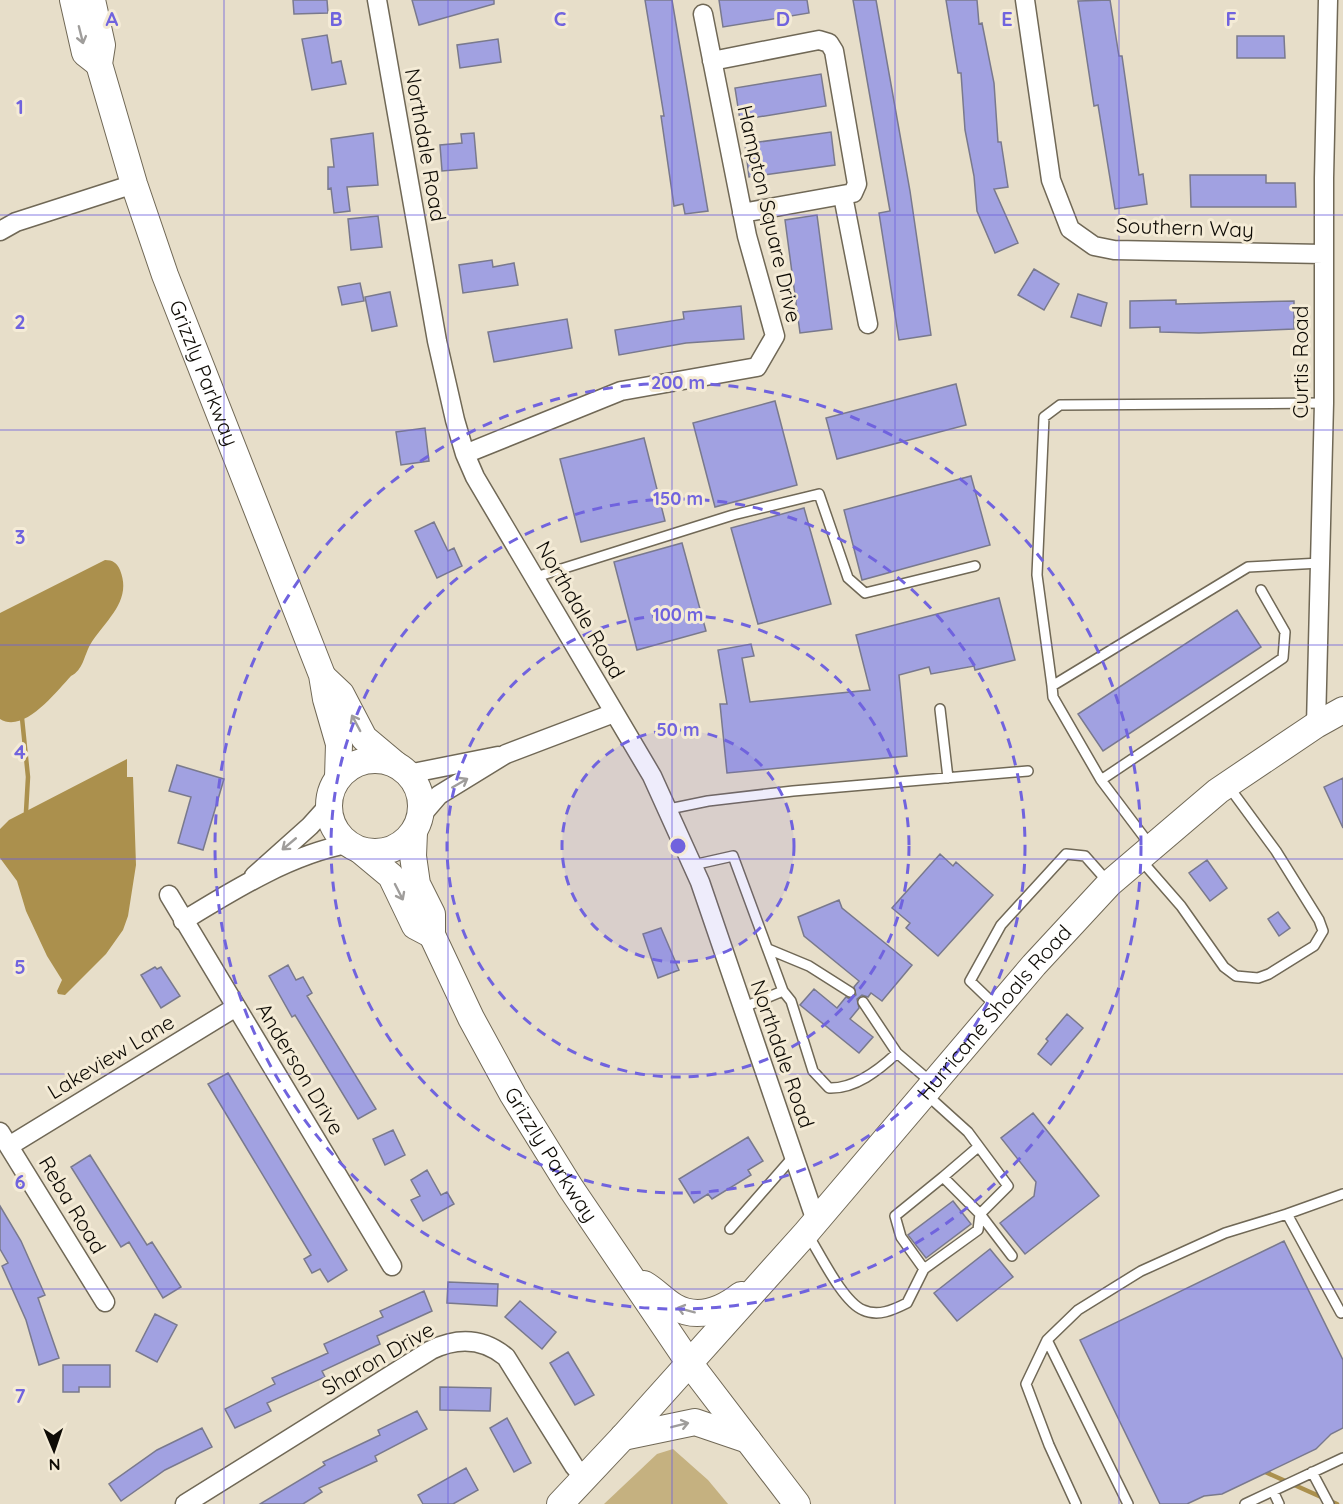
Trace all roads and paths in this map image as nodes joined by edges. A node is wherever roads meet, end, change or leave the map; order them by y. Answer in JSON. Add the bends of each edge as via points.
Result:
{"nodes":[{"id":1,"x":73,"y":0,"type":"edge"},
{"id":2,"x":92,"y":0,"type":"edge"},
{"id":3,"x":377,"y":0,"type":"edge"},
{"id":4,"x":1025,"y":0,"type":"edge"},
{"id":5,"x":1328,"y":0,"type":"edge"},
{"id":6,"x":703,"y":14,"type":"dead end"},
{"id":7,"x":712,"y":61,"type":"junction"},
{"id":8,"x":99,"y":64,"type":"junction"},
{"id":9,"x":1334,"y":81,"type":"edge"},
{"id":10,"x":134,"y":184,"type":"junction"},
{"id":11,"x":843,"y":196,"type":"junction"},
{"id":12,"x":742,"y":213,"type":"junction"},
{"id":13,"x":0,"y":231,"type":"edge"},
{"id":14,"x":1323,"y":254,"type":"junction"},
{"id":15,"x":868,"y":324,"type":"dead end"},
{"id":16,"x":1324,"y":403,"type":"junction"},
{"id":17,"x":465,"y":454,"type":"junction"},
{"id":18,"x":1320,"y":563,"type":"junction"},
{"id":19,"x":975,"y":566,"type":"dead end"},
{"id":20,"x":536,"y":577,"type":"junction"},
{"id":21,"x":1261,"y":590,"type":"dead end"},
{"id":22,"x":322,"y":675,"type":"junction"},
{"id":23,"x":1052,"y":686,"type":"junction"},
{"id":24,"x":940,"y":709,"type":"dead end"},
{"id":25,"x":1343,"y":710,"type":"edge"},
{"id":26,"x":614,"y":713,"type":"junction"},
{"id":27,"x":1316,"y":725,"type":"junction"},
{"id":28,"x":506,"y":754,"type":"junction"},
{"id":29,"x":402,"y":769,"type":"junction"},
{"id":30,"x":1028,"y":771,"type":"dead end"},
{"id":31,"x":338,"y":778,"type":"junction"},
{"id":32,"x":948,"y":778,"type":"junction"},
{"id":33,"x":1101,"y":780,"type":"junction"},
{"id":34,"x":1228,"y":785,"type":"junction"},
{"id":35,"x":328,"y":806,"type":"junction"},
{"id":36,"x":669,"y":809,"type":"junction"},
{"id":37,"x":417,"y":825,"type":"junction"},
{"id":38,"x":355,"y":848,"type":"junction"},
{"id":39,"x":1145,"y":852,"type":"junction"},
{"id":40,"x":693,"y":866,"type":"junction"},
{"id":41,"x":248,"y":881,"type":"junction"},
{"id":42,"x":1110,"y":883,"type":"junction"},
{"id":43,"x":169,"y":895,"type":"dead end"},
{"id":44,"x":183,"y":921,"type":"junction"},
{"id":45,"x":432,"y":935,"type":"junction"},
{"id":46,"x":768,"y":949,"type":"junction"},
{"id":47,"x":783,"y":991,"type":"junction"},
{"id":48,"x":850,"y":992,"type":"dead end"},
{"id":49,"x":864,"y":1002,"type":"dead end"},
{"id":50,"x":236,"y":1007,"type":"junction"},
{"id":51,"x":742,"y":1008,"type":"junction"},
{"id":52,"x":998,"y":1008,"type":"junction"},
{"id":53,"x":897,"y":1053,"type":"junction"},
{"id":54,"x":929,"y":1089,"type":"junction"},
{"id":55,"x":4,"y":1139,"type":"edge"},
{"id":56,"x":978,"y":1147,"type":"junction"},
{"id":57,"x":793,"y":1157,"type":"junction"},
{"id":58,"x":943,"y":1177,"type":"junction"},
{"id":59,"x":1343,"y":1194,"type":"edge"},
{"id":60,"x":1287,"y":1214,"type":"junction"},
{"id":61,"x":980,"y":1215,"type":"junction"},
{"id":62,"x":811,"y":1227,"type":"junction"},
{"id":63,"x":730,"y":1229,"type":"dead end"},
{"id":64,"x":1012,"y":1257,"type":"dead end"},
{"id":65,"x":392,"y":1266,"type":"dead end"},
{"id":66,"x":924,"y":1269,"type":"junction"},
{"id":67,"x":631,"y":1277,"type":"junction"},
{"id":68,"x":758,"y":1287,"type":"junction"},
{"id":69,"x":105,"y":1302,"type":"dead end"},
{"id":70,"x":1341,"y":1313,"type":"dead end"},
{"id":71,"x":1047,"y":1340,"type":"junction"},
{"id":72,"x":690,"y":1364,"type":"junction"},
{"id":73,"x":623,"y":1437,"type":"junction"},
{"id":74,"x":748,"y":1440,"type":"junction"},
{"id":75,"x":1343,"y":1458,"type":"edge"},
{"id":76,"x":1312,"y":1472,"type":"junction"},
{"id":77,"x":585,"y":1479,"type":"junction"},
{"id":78,"x":1273,"y":1491,"type":"junction"},
{"id":79,"x":184,"y":1504,"type":"edge"},
{"id":80,"x":560,"y":1504,"type":"edge"},
{"id":81,"x":797,"y":1504,"type":"edge"},
{"id":82,"x":1076,"y":1504,"type":"edge"},
{"id":83,"x":1128,"y":1504,"type":"edge"},
{"id":84,"x":1245,"y":1504,"type":"edge"},
{"id":85,"x":1279,"y":1504,"type":"edge"},
{"id":86,"x":1329,"y":1504,"type":"edge"}],
"edges":[{"from":1,"to":8,"type":"street","name":"Grizzly Parkway","one_way":true,"via":[[85,53]]},
{"from":2,"to":8,"type":"street","name":"Grizzly Parkway","via":[[102,45]]},
{"from":3,"to":17,"type":"street","name":"Northdale Road","via":[[437,341]]},
{"from":4,"to":14,"type":"street","name":"Southern Way","via":[[1051,180],[1070,229],[1094,246],[1114,250]]},
{"from":5,"to":9,"type":"street","name":"Curtis Road"},
{"from":6,"to":7,"type":"street","name":"Hampton Square Drive"},
{"from":7,"to":11,"type":"street","via":[[819,40],[829,43],[834,51],[857,184],[853,193]]},
{"from":7,"to":12,"type":"street","name":"Hampton Square Drive"},
{"from":8,"to":10,"type":"street","name":"Grizzly Parkway"},
{"from":9,"to":14,"type":"street","name":"Curtis Road"},
{"from":10,"to":13,"type":"street","via":[[16,222]]},
{"from":10,"to":22,"type":"street","name":"Grizzly Parkway","via":[[202,372]]},
{"from":11,"to":12,"type":"street"},
{"from":11,"to":15,"type":"street"},
{"from":12,"to":17,"type":"street","name":"Hampton Square Drive","via":[[775,336],[757,367],[621,391]]},
{"from":14,"to":16,"type":"street","name":"Curtis Road"},
{"from":16,"to":18,"type":"street","name":"Curtis Road"},
{"from":16,"to":23,"type":"lane","via":[[1060,405],[1044,417],[1037,575]]},
{"from":17,"to":20,"type":"street","name":"Northdale Road"},
{"from":18,"to":23,"type":"lane","via":[[1248,567]]},
{"from":18,"to":27,"type":"street","name":"Curtis Road"},
{"from":19,"to":20,"type":"lane","via":[[865,592],[848,578],[819,494],[733,515]]},
{"from":20,"to":26,"type":"street","name":"Northdale Road"},
{"from":21,"to":33,"type":"lane","via":[[1285,632],[1283,658]]},
{"from":29,"to":22,"type":"street","name":"Grizzly Parkway","one_way":true,"via":[[364,738],[341,694]]},
{"from":22,"to":31,"type":"street","name":"Grizzly Parkway","via":[[339,744]]},
{"from":23,"to":33,"type":"lane","via":[[1053,697]]},
{"from":24,"to":32,"type":"lane"},
{"from":25,"to":27,"type":"street","name":"Hurricane Shoals Road"},
{"from":26,"to":28,"type":"street"},
{"from":26,"to":36,"type":"street","name":"Northdale Road"},
{"from":27,"to":34,"type":"street","name":"Hurricane Shoals Road"},
{"from":28,"to":29,"type":"street"},
{"from":37,"to":28,"type":"street","one_way":true,"via":[[439,795]]},
{"from":29,"to":31,"type":"street","via":[[380,760],[364,761]]},
{"from":29,"to":37,"type":"street","via":[[419,794]]},
{"from":30,"to":32,"type":"lane"},
{"from":31,"to":35,"type":"street","via":[[330,791]]},
{"from":32,"to":36,"type":"lane","via":[[740,797]]},
{"from":33,"to":39,"type":"lane"},
{"from":34,"to":39,"type":"street","name":"Hurricane Shoals Road"},
{"from":34,"to":39,"type":"lane","via":[[1319,920],[1323,931],[1314,946],[1258,978],[1246,979],[1229,973]]},
{"from":35,"to":38,"type":"street","via":[[337,834]]},
{"from":35,"to":41,"type":"street","one_way":true},
{"from":36,"to":40,"type":"street","name":"Northdale Road"},
{"from":37,"to":38,"type":"street","via":[[404,843],[391,850],[376,853]]},
{"from":37,"to":45,"type":"street","name":"Grizzly Parkway","via":[[413,856],[417,884],[432,914]]},
{"from":38,"to":41,"type":"street","via":[[321,849]]},
{"from":38,"to":45,"type":"street","name":"Grizzly Parkway","one_way":true,"via":[[391,876],[416,926]]},
{"from":39,"to":42,"type":"street","name":"Hurricane Shoals Road"},
{"from":40,"to":46,"type":"lane","via":[[733,856]]},
{"from":40,"to":51,"type":"street","name":"Northdale Road"},
{"from":41,"to":44,"type":"street"},
{"from":42,"to":52,"type":"street","name":"Hurricane Shoals Road"},
{"from":42,"to":52,"type":"lane","via":[[1085,856],[1066,854],[1007,918],[970,981]]},
{"from":43,"to":44,"type":"street","name":"Anderson Drive"},
{"from":44,"to":50,"type":"street","name":"Anderson Drive"},
{"from":45,"to":67,"type":"street","name":"Grizzly Parkway","via":[[513,1095]]},
{"from":46,"to":47,"type":"lane"},
{"from":46,"to":48,"type":"lane","via":[[809,966]]},
{"from":47,"to":51,"type":"lane"},
{"from":47,"to":53,"type":"lane","via":[[791,1001],[813,1071],[829,1088],[842,1089],[878,1071]]},
{"from":49,"to":53,"type":"lane"},
{"from":50,"to":55,"type":"street","name":"Lakeview Lane"},
{"from":50,"to":65,"type":"street","name":"Anderson Drive"},
{"from":51,"to":57,"type":"street","name":"Northdale Road"},
{"from":52,"to":54,"type":"street","name":"Hurricane Shoals Road"},
{"from":53,"to":54,"type":"lane"},
{"from":54,"to":56,"type":"lane"},
{"from":54,"to":62,"type":"street","name":"Hurricane Shoals Road"},
{"from":55,"to":69,"type":"street","name":"Reba Road"},
{"from":56,"to":58,"type":"lane"},
{"from":56,"to":61,"type":"lane","via":[[1008,1186]]},
{"from":57,"to":62,"type":"street","name":"Northdale Road"},
{"from":57,"to":63,"type":"lane"},
{"from":58,"to":61,"type":"lane"},
{"from":58,"to":66,"type":"lane","via":[[895,1216],[901,1237]]},
{"from":59,"to":60,"type":"lane"},
{"from":60,"to":70,"type":"lane"},
{"from":60,"to":71,"type":"lane","via":[[1225,1233],[1141,1271],[1078,1310]]},
{"from":61,"to":64,"type":"lane"},
{"from":61,"to":66,"type":"lane","via":[[978,1230]]},
{"from":62,"to":66,"type":"lane","via":[[848,1298],[862,1310],[880,1314],[907,1303]]},
{"from":62,"to":68,"type":"street","name":"Hurricane Shoals Road"},
{"from":68,"to":67,"type":"street","one_way":true,"via":[[715,1311],[695,1313],[675,1307]]},
{"from":67,"to":72,"type":"street","name":"Grizzly Parkway"},
{"from":68,"to":72,"type":"street","name":"Hurricane Shoals Road"},
{"from":71,"to":82,"type":"lane","via":[[1026,1384]]},
{"from":71,"to":83,"type":"lane"},
{"from":72,"to":73,"type":"street","name":"Hurricane Shoals Road"},
{"from":72,"to":74,"type":"street","name":"Grizzly Parkway"},
{"from":73,"to":74,"type":"street","one_way":true,"via":[[695,1422]]},
{"from":73,"to":77,"type":"street","name":"Hurricane Shoals Road"},
{"from":74,"to":81,"type":"street","name":"Grizzly Parkway"},
{"from":75,"to":76,"type":"lane"},
{"from":76,"to":78,"type":"lane"},
{"from":76,"to":86,"type":"lane"},
{"from":77,"to":79,"type":"street","name":"Sharon Drive","via":[[506,1357],[479,1342],[460,1341],[431,1350]]},
{"from":77,"to":80,"type":"street","name":"Hurricane Shoals Road"},
{"from":78,"to":84,"type":"lane"},
{"from":78,"to":85,"type":"lane"}]}
